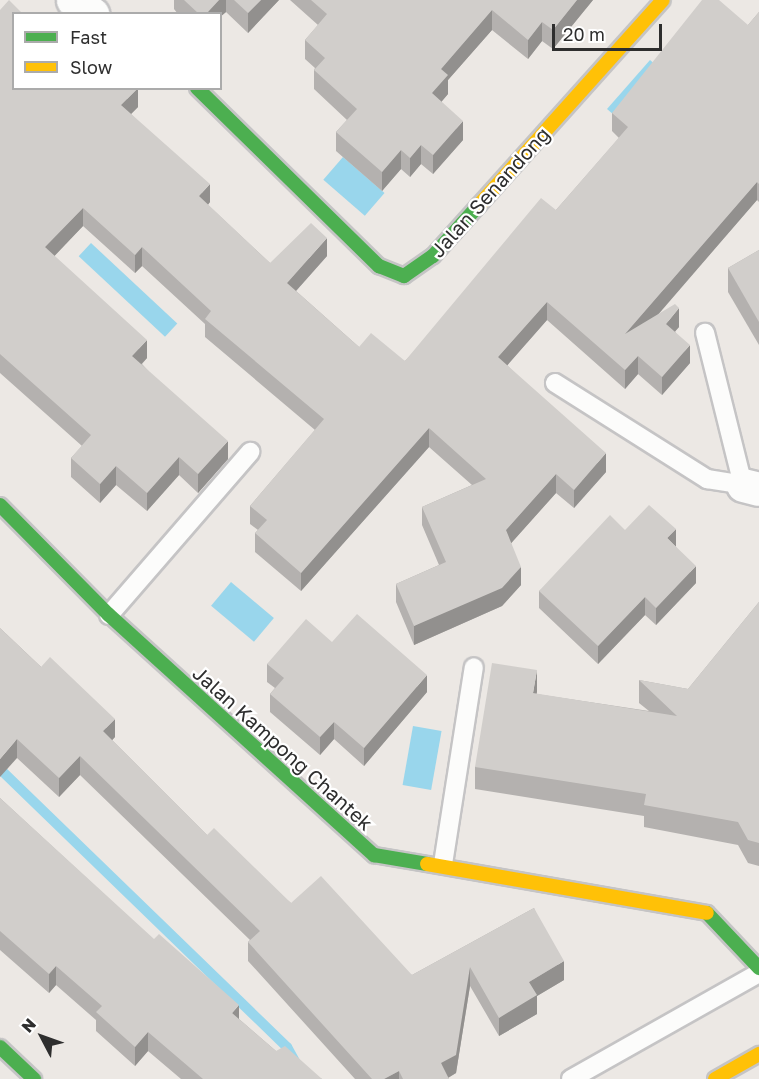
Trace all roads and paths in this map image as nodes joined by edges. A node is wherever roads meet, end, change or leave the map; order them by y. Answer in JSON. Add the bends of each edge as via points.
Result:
{"nodes":[{"id":1,"x":73,"y":0,"type":"edge"},
{"id":2,"x":663,"y":0,"type":"edge"},
{"id":3,"x":89,"y":12,"type":"edge"},
{"id":4,"x":199,"y":90,"type":"edge"},
{"id":5,"x":705,"y":333,"type":"dead end"},
{"id":6,"x":555,"y":382,"type":"dead end"},
{"id":7,"x":250,"y":452,"type":"dead end"},
{"id":8,"x":751,"y":487,"type":"edge"},
{"id":9,"x":0,"y":504,"type":"edge"},
{"id":10,"x":109,"y":615,"type":"junction"},
{"id":11,"x":474,"y":667,"type":"dead end"},
{"id":12,"x":443,"y":864,"type":"junction"},
{"id":13,"x":759,"y":968,"type":"edge"},
{"id":14,"x":759,"y":973,"type":"edge"},
{"id":15,"x":0,"y":1047,"type":"edge"},
{"id":16,"x":759,"y":1054,"type":"edge"},
{"id":17,"x":34,"y":1079,"type":"edge"},
{"id":18,"x":571,"y":1079,"type":"edge"},
{"id":19,"x":715,"y":1079,"type":"edge"}],
"edges":[{"from":1,"to":3,"type":"street"},
{"from":2,"to":4,"type":"main road","name":"Jalan Senandong","via":[[433,256],[404,276],[379,266]]},
{"from":5,"to":8,"type":"lane"},
{"from":6,"to":8,"type":"lane","via":[[707,479]]},
{"from":7,"to":10,"type":"lane"},
{"from":9,"to":10,"type":"main road","name":"Jalan Kampong Chantek"},
{"from":10,"to":12,"type":"main road","name":"Jalan Kampong Chantek","via":[[357,844],[374,855]]},
{"from":11,"to":12,"type":"lane"},
{"from":12,"to":13,"type":"main road","name":"Jalan Kampong Chantek","via":[[695,909],[715,916]]},
{"from":14,"to":18,"type":"lane"},
{"from":15,"to":17,"type":"main road"},
{"from":16,"to":19,"type":"main road"}]}
